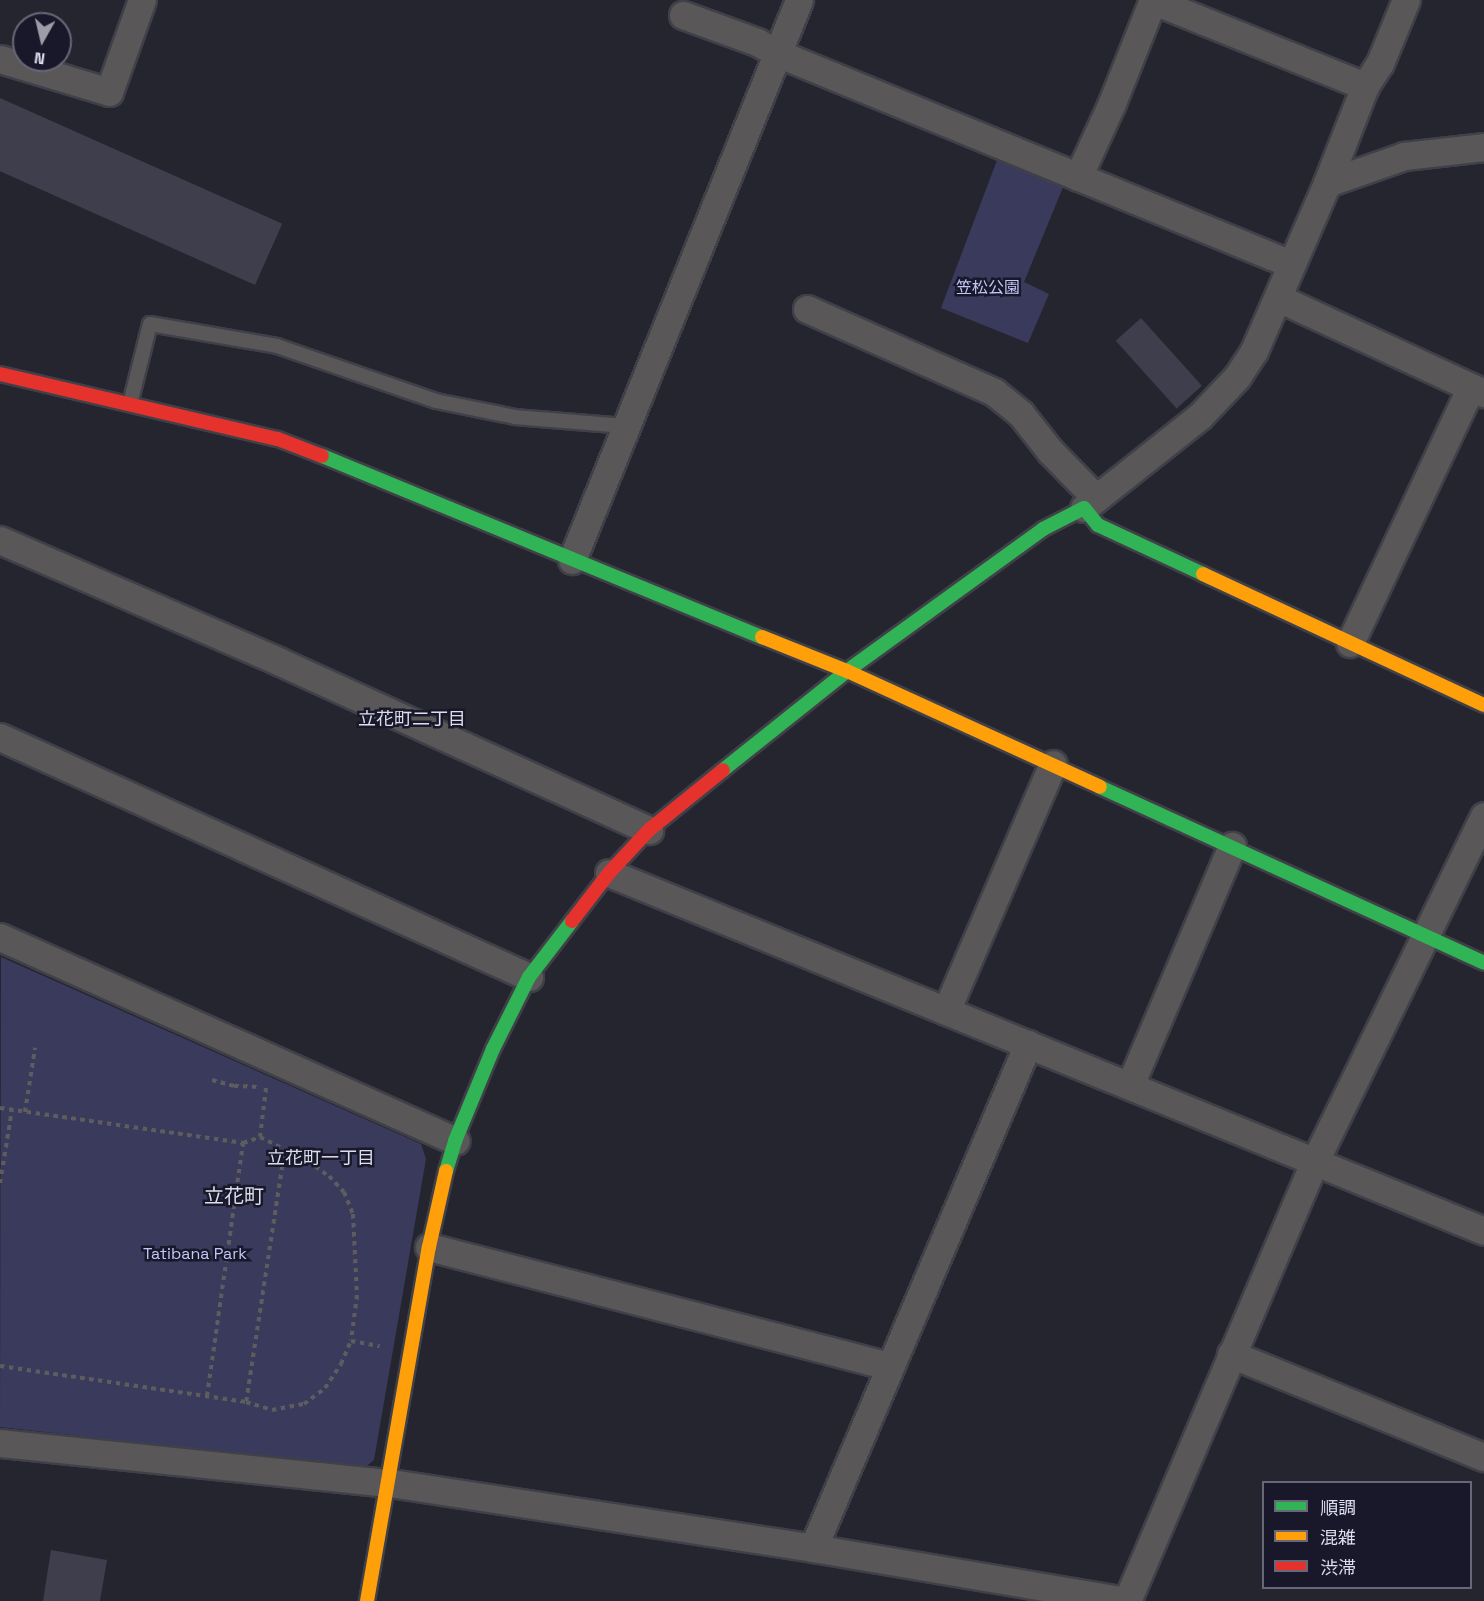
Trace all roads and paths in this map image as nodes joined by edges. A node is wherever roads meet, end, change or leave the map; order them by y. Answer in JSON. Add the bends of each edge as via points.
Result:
{"nodes":[{"id":1,"x":142,"y":0,"type":"edge"},
{"id":2,"x":799,"y":0,"type":"edge"},
{"id":3,"x":1152,"y":0,"type":"edge"},
{"id":4,"x":1406,"y":0,"type":"edge"},
{"id":5,"x":683,"y":15,"type":"dead end"},
{"id":6,"x":777,"y":53,"type":"junction"},
{"id":7,"x":0,"y":59,"type":"edge"},
{"id":8,"x":1365,"y":86,"type":"junction"},
{"id":9,"x":1484,"y":147,"type":"edge"},
{"id":10,"x":1078,"y":177,"type":"junction"},
{"id":11,"x":1327,"y":183,"type":"junction"},
{"id":12,"x":1290,"y":264,"type":"junction"},
{"id":13,"x":1278,"y":298,"type":"junction"},
{"id":14,"x":807,"y":309,"type":"dead end"},
{"id":15,"x":0,"y":374,"type":"edge"},
{"id":16,"x":1478,"y":390,"type":"edge"},
{"id":17,"x":129,"y":406,"type":"junction"},
{"id":18,"x":625,"y":426,"type":"junction"},
{"id":19,"x":1090,"y":503,"type":"junction"},
{"id":20,"x":0,"y":540,"type":"edge"},
{"id":21,"x":572,"y":560,"type":"junction"},
{"id":22,"x":1350,"y":644,"type":"junction"},
{"id":23,"x":847,"y":671,"type":"junction"},
{"id":24,"x":1484,"y":705,"type":"edge"},
{"id":25,"x":0,"y":737,"type":"edge"},
{"id":26,"x":1053,"y":764,"type":"junction"},
{"id":27,"x":1484,"y":816,"type":"edge"},
{"id":28,"x":650,"y":830,"type":"junction"},
{"id":29,"x":1232,"y":846,"type":"junction"},
{"id":30,"x":609,"y":873,"type":"junction"},
{"id":31,"x":1427,"y":936,"type":"junction"},
{"id":32,"x":0,"y":937,"type":"edge"},
{"id":33,"x":1484,"y":963,"type":"edge"},
{"id":34,"x":529,"y":977,"type":"junction"},
{"id":35,"x":946,"y":1011,"type":"junction"},
{"id":36,"x":1028,"y":1044,"type":"junction"},
{"id":37,"x":35,"y":1047,"type":"dead end"},
{"id":38,"x":212,"y":1080,"type":"dead end"},
{"id":39,"x":1130,"y":1085,"type":"junction"},
{"id":40,"x":0,"y":1108,"type":"edge"},
{"id":41,"x":12,"y":1110,"type":"junction"},
{"id":42,"x":25,"y":1112,"type":"junction"},
{"id":43,"x":261,"y":1137,"type":"junction"},
{"id":44,"x":455,"y":1141,"type":"junction"},
{"id":45,"x":243,"y":1143,"type":"junction"},
{"id":46,"x":285,"y":1148,"type":"junction"},
{"id":47,"x":1316,"y":1161,"type":"junction"},
{"id":48,"x":0,"y":1183,"type":"edge"},
{"id":49,"x":1484,"y":1231,"type":"edge"},
{"id":50,"x":429,"y":1247,"type":"junction"},
{"id":51,"x":351,"y":1341,"type":"junction"},
{"id":52,"x":410,"y":1350,"type":"junction"},
{"id":53,"x":1231,"y":1354,"type":"junction"},
{"id":54,"x":0,"y":1366,"type":"edge"},
{"id":55,"x":890,"y":1366,"type":"junction"},
{"id":56,"x":207,"y":1396,"type":"junction"},
{"id":57,"x":246,"y":1402,"type":"junction"},
{"id":58,"x":0,"y":1443,"type":"edge"},
{"id":59,"x":1484,"y":1457,"type":"edge"},
{"id":60,"x":390,"y":1483,"type":"junction"},
{"id":61,"x":813,"y":1548,"type":"junction"},
{"id":62,"x":367,"y":1601,"type":"edge"},
{"id":63,"x":1128,"y":1601,"type":"edge"}],
"edges":[{"from":1,"to":7,"type":"street","via":[[109,92]]},
{"from":2,"to":6,"type":"street"},
{"from":3,"to":8,"type":"street"},
{"from":3,"to":10,"type":"street"},
{"from":4,"to":8,"type":"street","via":[[1380,63]]},
{"from":5,"to":6,"type":"street"},
{"from":6,"to":10,"type":"street"},
{"from":6,"to":18,"type":"street"},
{"from":8,"to":11,"type":"street"},
{"from":9,"to":11,"type":"street","via":[[1404,156]]},
{"from":10,"to":12,"type":"street"},
{"from":11,"to":12,"type":"street"},
{"from":12,"to":13,"type":"street"},
{"from":13,"to":16,"type":"street"},
{"from":13,"to":19,"type":"street","via":[[1254,351],[1221,397]]},
{"from":14,"to":19,"type":"street","via":[[994,392],[1021,414]]},
{"from":15,"to":17,"type":"street"},
{"from":16,"to":22,"type":"street"},
{"from":17,"to":18,"type":"lane","via":[[150,324],[277,346],[436,401],[515,417]]},
{"from":17,"to":21,"type":"street","via":[[278,439]]},
{"from":18,"to":21,"type":"street"},
{"from":19,"to":22,"type":"street","via":[[1098,525]]},
{"from":19,"to":23,"type":"street","via":[[1043,530]]},
{"from":20,"to":28,"type":"street"},
{"from":21,"to":23,"type":"street"},
{"from":22,"to":24,"type":"street"},
{"from":23,"to":26,"type":"street"},
{"from":23,"to":28,"type":"street"},
{"from":25,"to":34,"type":"street"},
{"from":26,"to":29,"type":"street"},
{"from":26,"to":35,"type":"street"},
{"from":27,"to":31,"type":"street"},
{"from":28,"to":30,"type":"street"},
{"from":29,"to":31,"type":"street"},
{"from":29,"to":39,"type":"street"},
{"from":30,"to":34,"type":"street"},
{"from":30,"to":35,"type":"street"},
{"from":31,"to":33,"type":"street"},
{"from":31,"to":47,"type":"street"},
{"from":32,"to":44,"type":"street"},
{"from":34,"to":44,"type":"street","via":[[493,1049]]},
{"from":35,"to":36,"type":"street"},
{"from":36,"to":39,"type":"street"},
{"from":36,"to":55,"type":"street"},
{"from":37,"to":42,"type":"path"},
{"from":38,"to":43,"type":"path","via":[[234,1086],[266,1086]]},
{"from":39,"to":47,"type":"street"},
{"from":40,"to":41,"type":"path"},
{"from":41,"to":42,"type":"path"},
{"from":41,"to":48,"type":"path"},
{"from":42,"to":45,"type":"path"},
{"from":43,"to":45,"type":"path"},
{"from":43,"to":46,"type":"path"},
{"from":44,"to":50,"type":"street"},
{"from":45,"to":56,"type":"path"},
{"from":46,"to":51,"type":"path","via":[[329,1176],[344,1192],[353,1214],[357,1295]]},
{"from":46,"to":57,"type":"path"},
{"from":47,"to":49,"type":"street"},
{"from":47,"to":53,"type":"street"},
{"from":50,"to":52,"type":"street"},
{"from":50,"to":55,"type":"street"},
{"from":51,"to":52,"type":"path"},
{"from":51,"to":57,"type":"path","via":[[325,1388],[304,1404],[272,1410]]},
{"from":52,"to":60,"type":"street"},
{"from":53,"to":59,"type":"street"},
{"from":53,"to":63,"type":"street"},
{"from":54,"to":56,"type":"path"},
{"from":55,"to":61,"type":"street"},
{"from":56,"to":57,"type":"path"},
{"from":58,"to":60,"type":"street"},
{"from":60,"to":61,"type":"street"},
{"from":60,"to":62,"type":"street"},
{"from":61,"to":63,"type":"street"}]}
